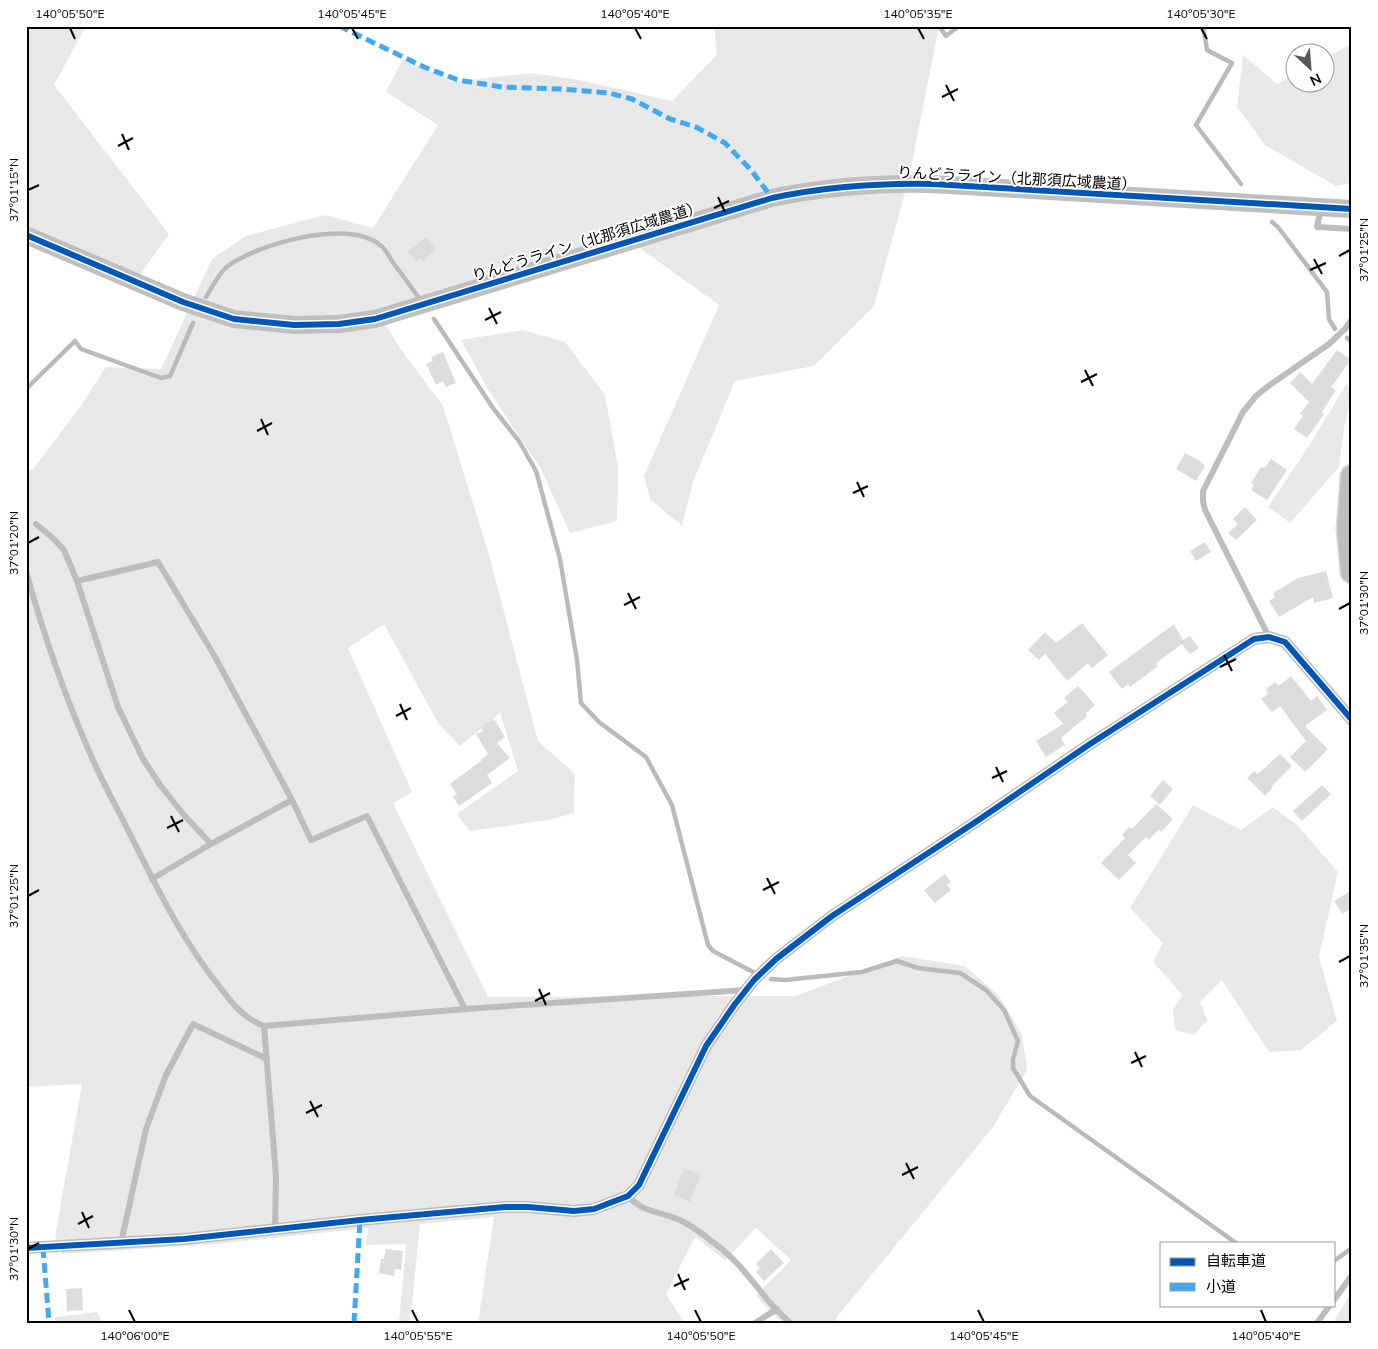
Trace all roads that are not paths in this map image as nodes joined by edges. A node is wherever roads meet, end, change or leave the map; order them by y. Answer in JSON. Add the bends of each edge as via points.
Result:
{"nodes":[{"id":1,"x":1321,"y":208,"type":"junction"},
{"id":2,"x":1352,"y":209,"type":"edge"},
{"id":3,"x":1352,"y":229,"type":"edge"},
{"id":4,"x":26,"y":235,"type":"edge"},
{"id":5,"x":1352,"y":319,"type":"edge"},
{"id":6,"x":1352,"y":476,"type":"edge"},
{"id":7,"x":36,"y":524,"type":"dead end"},
{"id":8,"x":26,"y":571,"type":"edge"},
{"id":9,"x":1352,"y":572,"type":"edge"},
{"id":10,"x":77,"y":581,"type":"junction"},
{"id":11,"x":1269,"y":637,"type":"junction"},
{"id":12,"x":1352,"y":720,"type":"edge"},
{"id":13,"x":292,"y":800,"type":"junction"},
{"id":14,"x":211,"y":844,"type":"junction"},
{"id":15,"x":152,"y":878,"type":"junction"},
{"id":16,"x":747,"y":990,"type":"junction"},
{"id":17,"x":465,"y":1008,"type":"junction"},
{"id":18,"x":264,"y":1026,"type":"junction"},
{"id":19,"x":267,"y":1060,"type":"junction"},
{"id":20,"x":628,"y":1196,"type":"junction"},
{"id":21,"x":275,"y":1230,"type":"junction"},
{"id":22,"x":121,"y":1244,"type":"junction"},
{"id":23,"x":26,"y":1248,"type":"edge"},
{"id":24,"x":1352,"y":1275,"type":"edge"},
{"id":25,"x":1336,"y":1297,"type":"edge"},
{"id":26,"x":1329,"y":1306,"type":"edge"},
{"id":27,"x":777,"y":1309,"type":"junction"},
{"id":28,"x":755,"y":1323,"type":"edge"},
{"id":29,"x":790,"y":1323,"type":"edge"},
{"id":30,"x":1317,"y":1323,"type":"edge"}],
"edges":[{"from":1,"to":2,"type":"street","name":"りんどうライン（北那須広域農道）"},
{"from":1,"to":3,"type":"lane","via":[[1317,227]]},
{"from":1,"to":4,"type":"street","name":"りんどうライン（北那須広域農道）","via":[[932,184],[890,183],[807,190],[375,318],[339,324],[294,325],[234,319],[183,302]]},
{"from":5,"to":11,"type":"lane","via":[[1329,344],[1256,396],[1243,412],[1204,491],[1206,510]]},
{"from":6,"to":9,"type":"highway","via":[[1348,529]]},
{"from":7,"to":10,"type":"lane","via":[[64,550]]},
{"from":8,"to":15,"type":"lane","via":[[57,667],[92,758]]},
{"from":10,"to":13,"type":"lane","via":[[158,562],[214,655]]},
{"from":10,"to":14,"type":"lane","via":[[118,706],[143,759],[184,815]]},
{"from":11,"to":12,"type":"street","via":[[1285,642]]},
{"from":11,"to":16,"type":"street","via":[[1246,644],[832,916],[776,959]]},
{"from":13,"to":14,"type":"lane"},
{"from":13,"to":17,"type":"lane","via":[[311,840],[367,816]]},
{"from":14,"to":15,"type":"lane"},
{"from":15,"to":18,"type":"lane","via":[[202,964],[240,1012]]},
{"from":16,"to":17,"type":"lane"},
{"from":16,"to":20,"type":"street","via":[[706,1046],[644,1176]]},
{"from":17,"to":18,"type":"lane"},
{"from":18,"to":19,"type":"lane"},
{"from":19,"to":21,"type":"lane","via":[[276,1176]]},
{"from":19,"to":22,"type":"lane","via":[[193,1024],[166,1075],[146,1130]]},
{"from":20,"to":21,"type":"street","via":[[594,1209],[574,1211],[505,1207]]},
{"from":20,"to":27,"type":"lane","via":[[645,1210],[682,1221],[715,1243],[744,1270]]},
{"from":21,"to":22,"type":"street"},
{"from":22,"to":23,"type":"street"},
{"from":24,"to":25,"type":"lane"},
{"from":26,"to":30,"type":"lane"},
{"from":27,"to":28,"type":"lane"},
{"from":27,"to":29,"type":"lane"}]}
